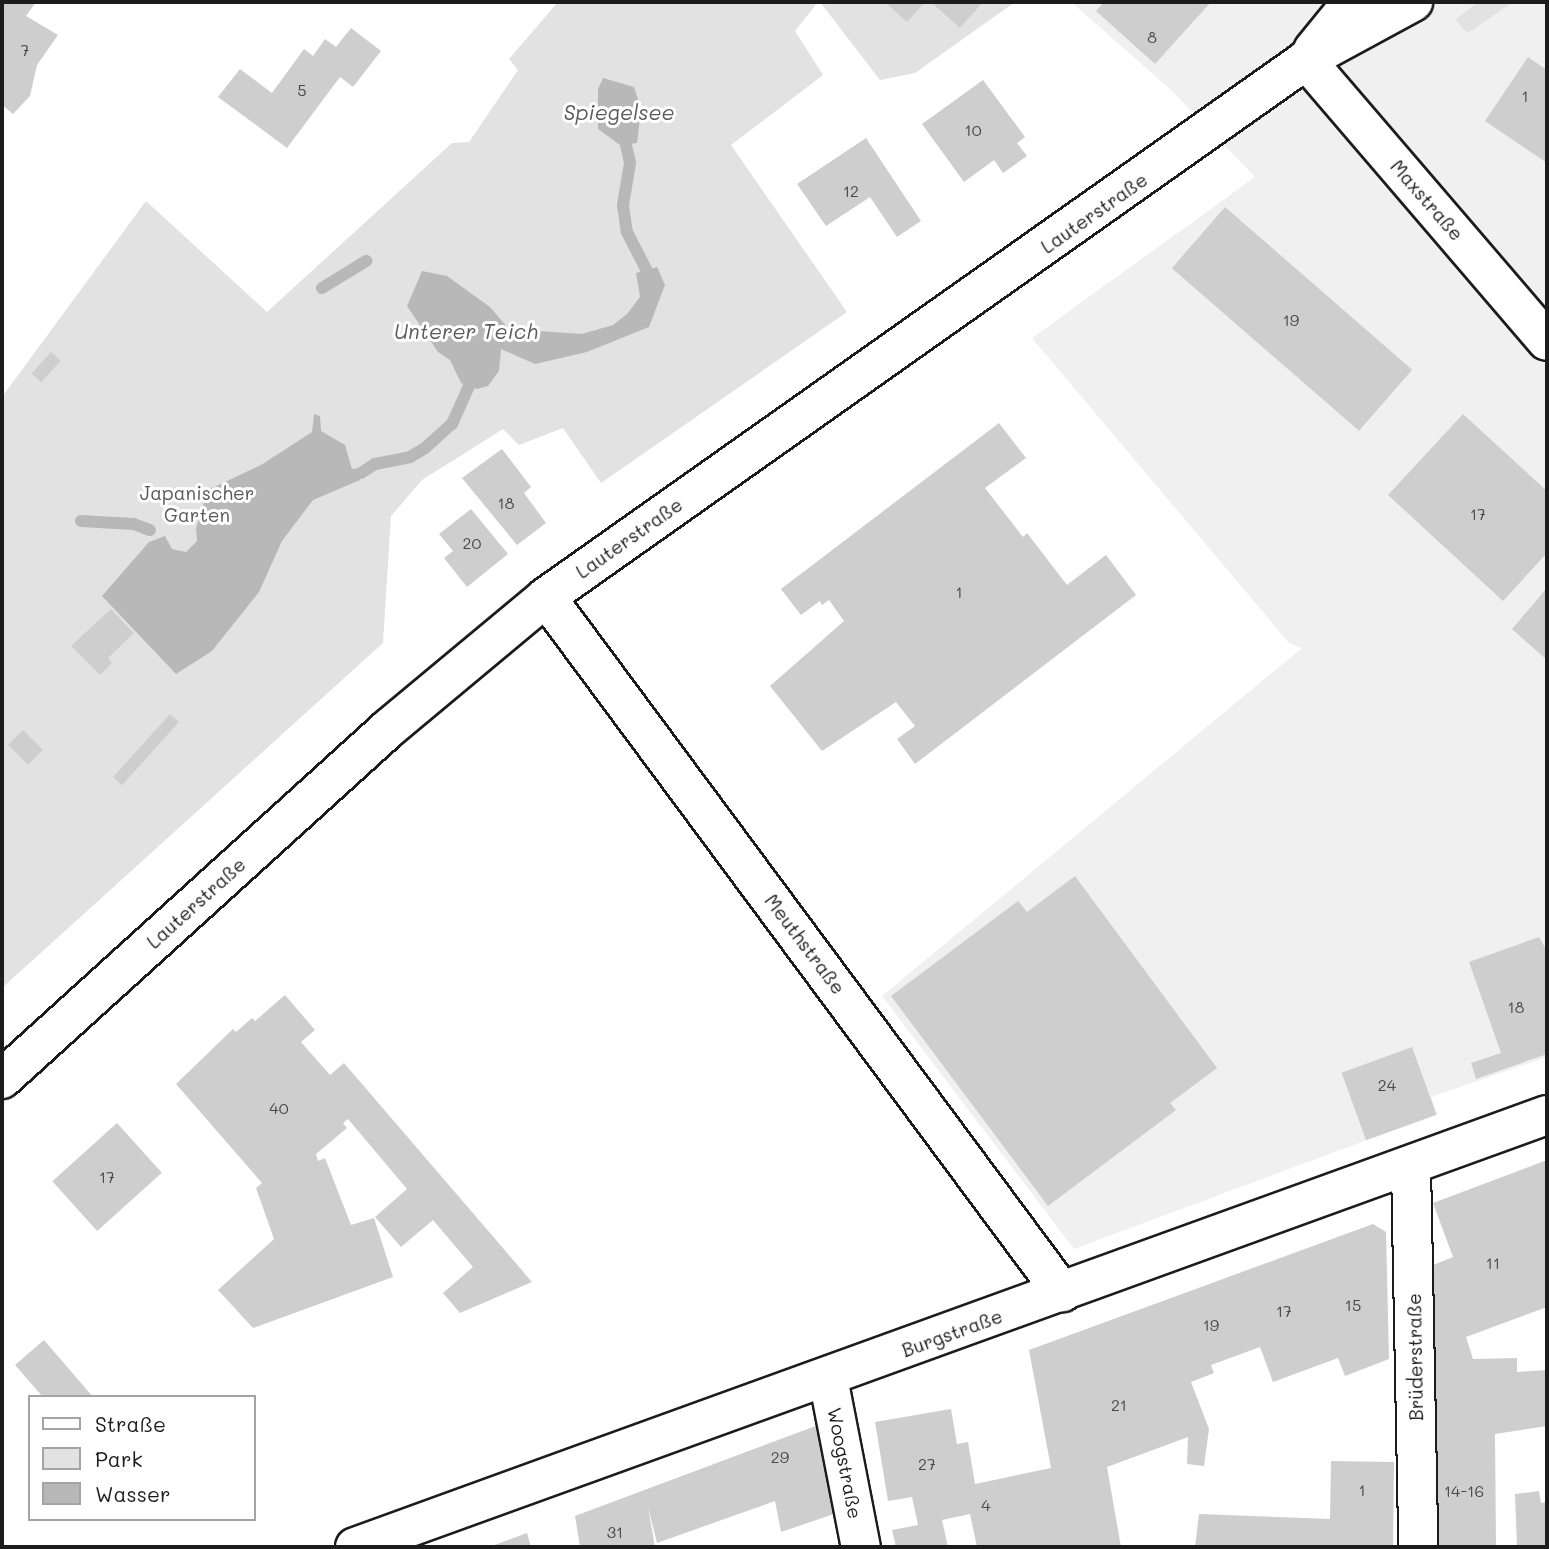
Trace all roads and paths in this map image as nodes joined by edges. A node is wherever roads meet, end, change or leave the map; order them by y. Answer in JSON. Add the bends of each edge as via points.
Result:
{"nodes":[{"id":1,"x":1352,"y":2,"type":"edge"},
{"id":2,"x":1413,"y":2,"type":"edge"},
{"id":3,"x":1306,"y":60,"type":"junction"},
{"id":4,"x":1547,"y":341,"type":"edge"},
{"id":5,"x":546,"y":597,"type":"junction"},
{"id":6,"x":2,"y":1079,"type":"edge"},
{"id":7,"x":1547,"y":1115,"type":"edge"},
{"id":8,"x":1411,"y":1166,"type":"junction"},
{"id":9,"x":1062,"y":1292,"type":"junction"},
{"id":10,"x":828,"y":1378,"type":"junction"},
{"id":11,"x":355,"y":1547,"type":"edge"},
{"id":12,"x":861,"y":1547,"type":"edge"},
{"id":13,"x":1418,"y":1547,"type":"edge"}],
"edges":[{"from":1,"to":3,"type":"street","name":"Lauterstraße"},
{"from":2,"to":3,"type":"street","name":"Lauterstraße"},
{"from":3,"to":4,"type":"street","name":"Maxstraße"},
{"from":3,"to":5,"type":"street","name":"Lauterstraße"},
{"from":5,"to":6,"type":"street","name":"Lauterstraße","via":[[390,728]]},
{"from":5,"to":9,"type":"street","name":"Meuthstraße"},
{"from":7,"to":8,"type":"street","name":"Burgstraße"},
{"from":8,"to":9,"type":"street","name":"Burgstraße"},
{"from":8,"to":13,"type":"street","name":"Brüderstraße"},
{"from":9,"to":10,"type":"street","name":"Burgstraße"},
{"from":10,"to":11,"type":"street","name":"Burgstraße"},
{"from":10,"to":12,"type":"street","name":"Woogstraße"}]}
